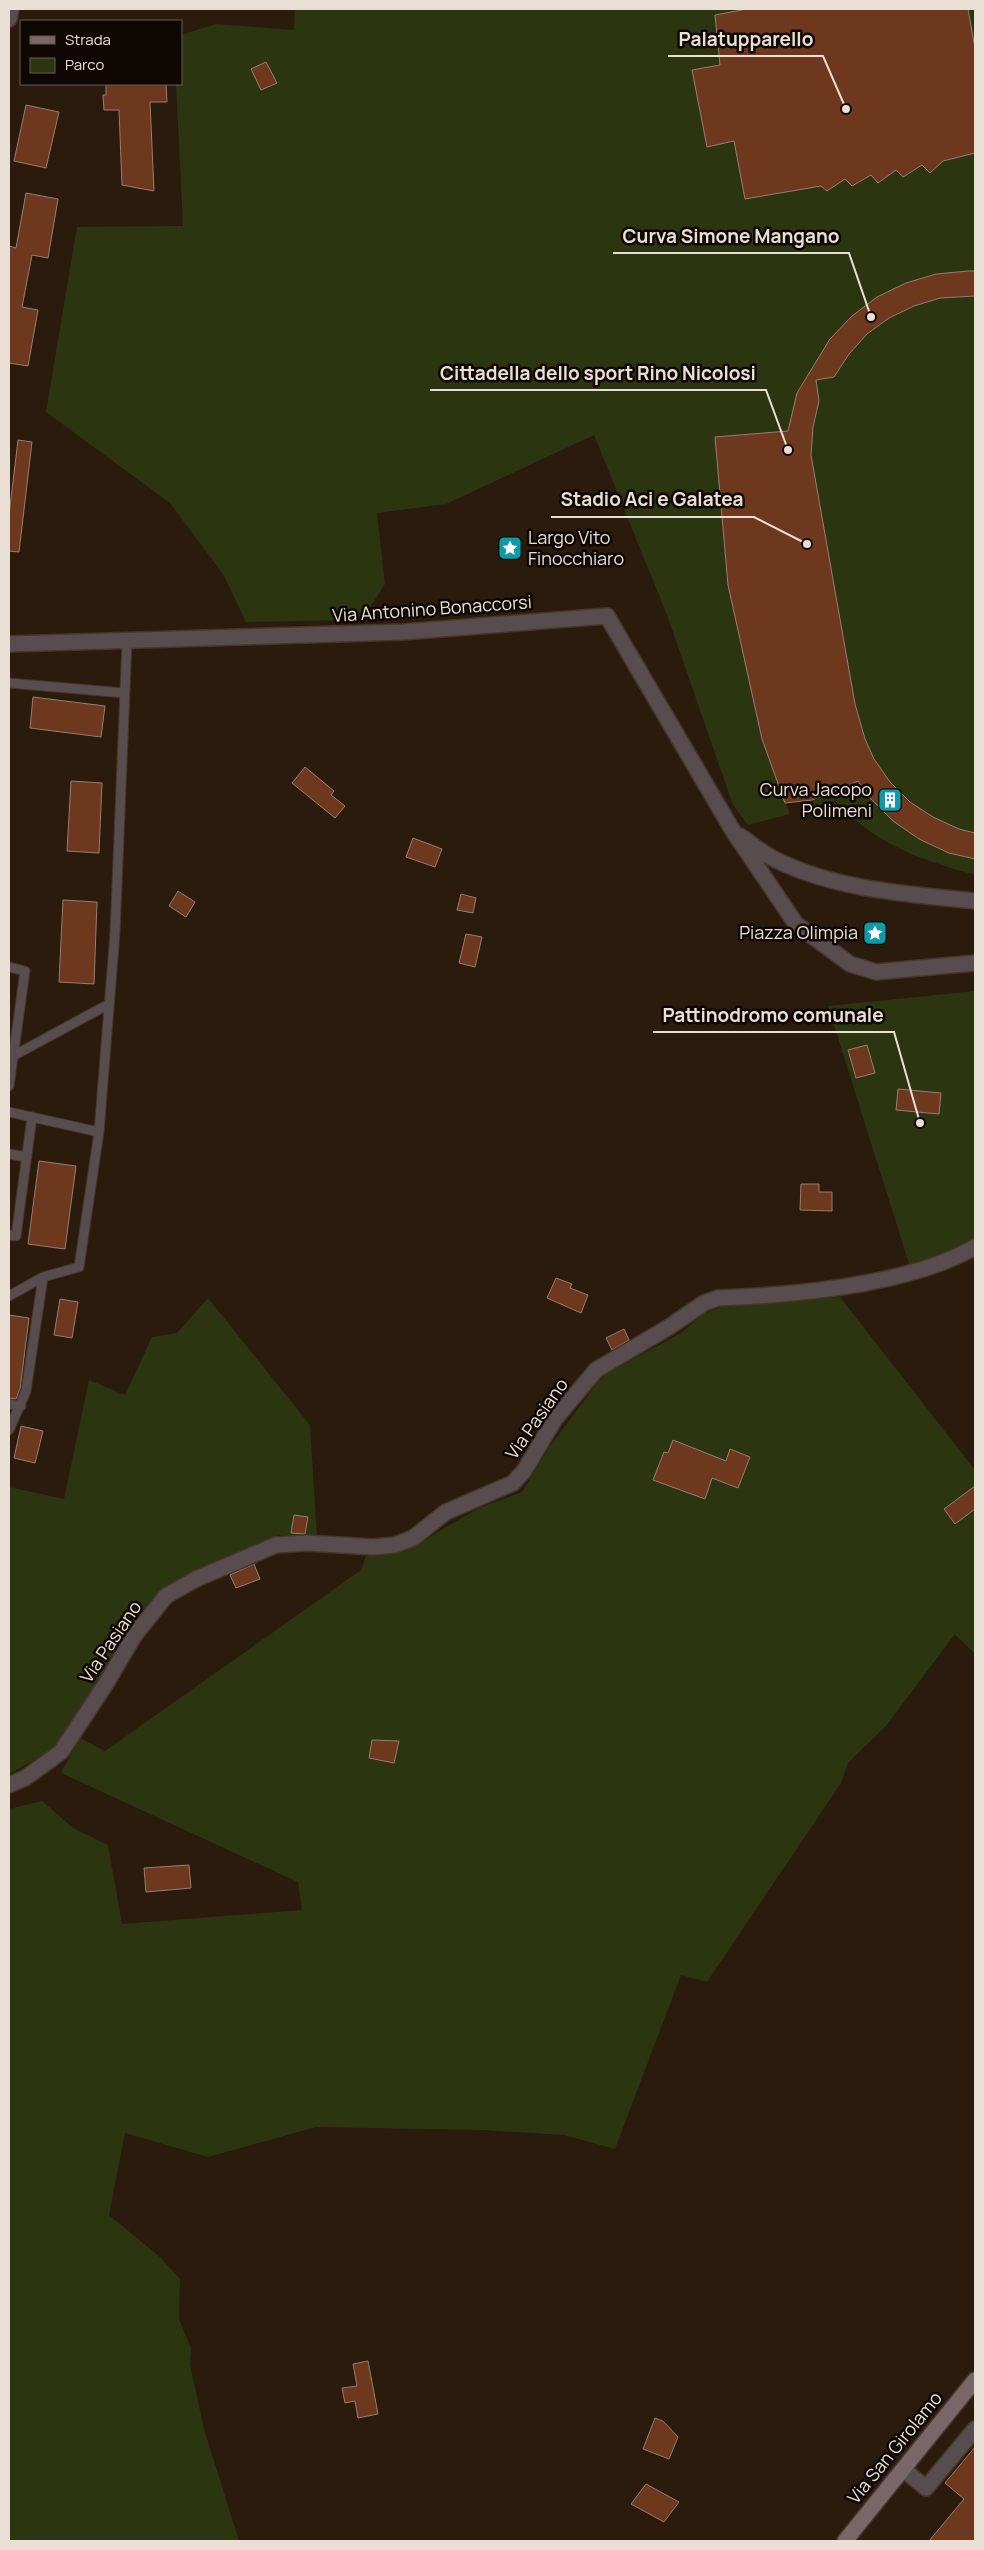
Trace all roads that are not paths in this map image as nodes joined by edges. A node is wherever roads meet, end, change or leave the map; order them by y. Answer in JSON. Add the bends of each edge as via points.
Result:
{"nodes":[{"id":1,"x":11,"y":9,"type":"edge"},
{"id":2,"x":9,"y":18,"type":"edge"},
{"id":3,"x":127,"y":641,"type":"junction"},
{"id":4,"x":9,"y":644,"type":"edge"},
{"id":5,"x":9,"y":683,"type":"edge"},
{"id":6,"x":124,"y":692,"type":"junction"},
{"id":7,"x":733,"y":831,"type":"junction"},
{"id":8,"x":975,"y":901,"type":"edge"},
{"id":9,"x":975,"y":963,"type":"edge"},
{"id":10,"x":9,"y":967,"type":"edge"},
{"id":11,"x":110,"y":1004,"type":"junction"},
{"id":12,"x":13,"y":1056,"type":"junction"},
{"id":13,"x":9,"y":1086,"type":"edge"},
{"id":14,"x":9,"y":1112,"type":"edge"},
{"id":15,"x":32,"y":1117,"type":"junction"},
{"id":16,"x":99,"y":1132,"type":"junction"},
{"id":17,"x":9,"y":1154,"type":"edge"},
{"id":18,"x":27,"y":1157,"type":"junction"},
{"id":19,"x":9,"y":1235,"type":"edge"},
{"id":20,"x":975,"y":1247,"type":"edge"},
{"id":21,"x":43,"y":1277,"type":"junction"},
{"id":22,"x":9,"y":1296,"type":"edge"},
{"id":23,"x":9,"y":1404,"type":"edge"},
{"id":24,"x":21,"y":1406,"type":"junction"},
{"id":25,"x":9,"y":1430,"type":"edge"},
{"id":26,"x":9,"y":1785,"type":"edge"},
{"id":27,"x":975,"y":2380,"type":"edge"},
{"id":28,"x":975,"y":2429,"type":"edge"},
{"id":29,"x":902,"y":2469,"type":"junction"},
{"id":30,"x":846,"y":2541,"type":"edge"}],
"edges":[{"from":1,"to":2,"type":"street"},
{"from":3,"to":4,"type":"street","name":"Via Antonino Bonaccorsi"},
{"from":3,"to":6,"type":"lane"},
{"from":3,"to":7,"type":"street","name":"Via Antonino Bonaccorsi","via":[[403,632],[607,616]]},
{"from":5,"to":6,"type":"lane"},
{"from":6,"to":11,"type":"lane"},
{"from":7,"to":8,"type":"street","via":[[774,859],[809,874],[861,887]]},
{"from":7,"to":9,"type":"street","via":[[796,924],[850,964],[876,972]]},
{"from":10,"to":12,"type":"lane","via":[[26,971]]},
{"from":11,"to":12,"type":"lane"},
{"from":11,"to":16,"type":"lane"},
{"from":12,"to":13,"type":"lane"},
{"from":14,"to":15,"type":"lane"},
{"from":15,"to":16,"type":"lane"},
{"from":15,"to":18,"type":"lane"},
{"from":16,"to":21,"type":"lane","via":[[78,1267]]},
{"from":17,"to":18,"type":"lane"},
{"from":18,"to":19,"type":"lane","via":[[16,1236]]},
{"from":20,"to":26,"type":"street","name":"Via Pasiano","via":[[933,1267],[838,1288],[718,1298],[704,1303],[596,1370],[555,1418],[524,1471],[513,1483],[446,1512],[413,1538],[373,1548],[307,1543],[276,1545],[196,1579],[166,1596],[134,1636],[61,1752],[25,1778]]},
{"from":21,"to":22,"type":"lane"},
{"from":21,"to":24,"type":"lane"},
{"from":23,"to":24,"type":"lane"},
{"from":24,"to":25,"type":"lane"},
{"from":27,"to":29,"type":"street","name":"Via San Girolamo"},
{"from":28,"to":29,"type":"street","via":[[926,2488]]},
{"from":29,"to":30,"type":"street","name":"Via San Girolamo"}]}
